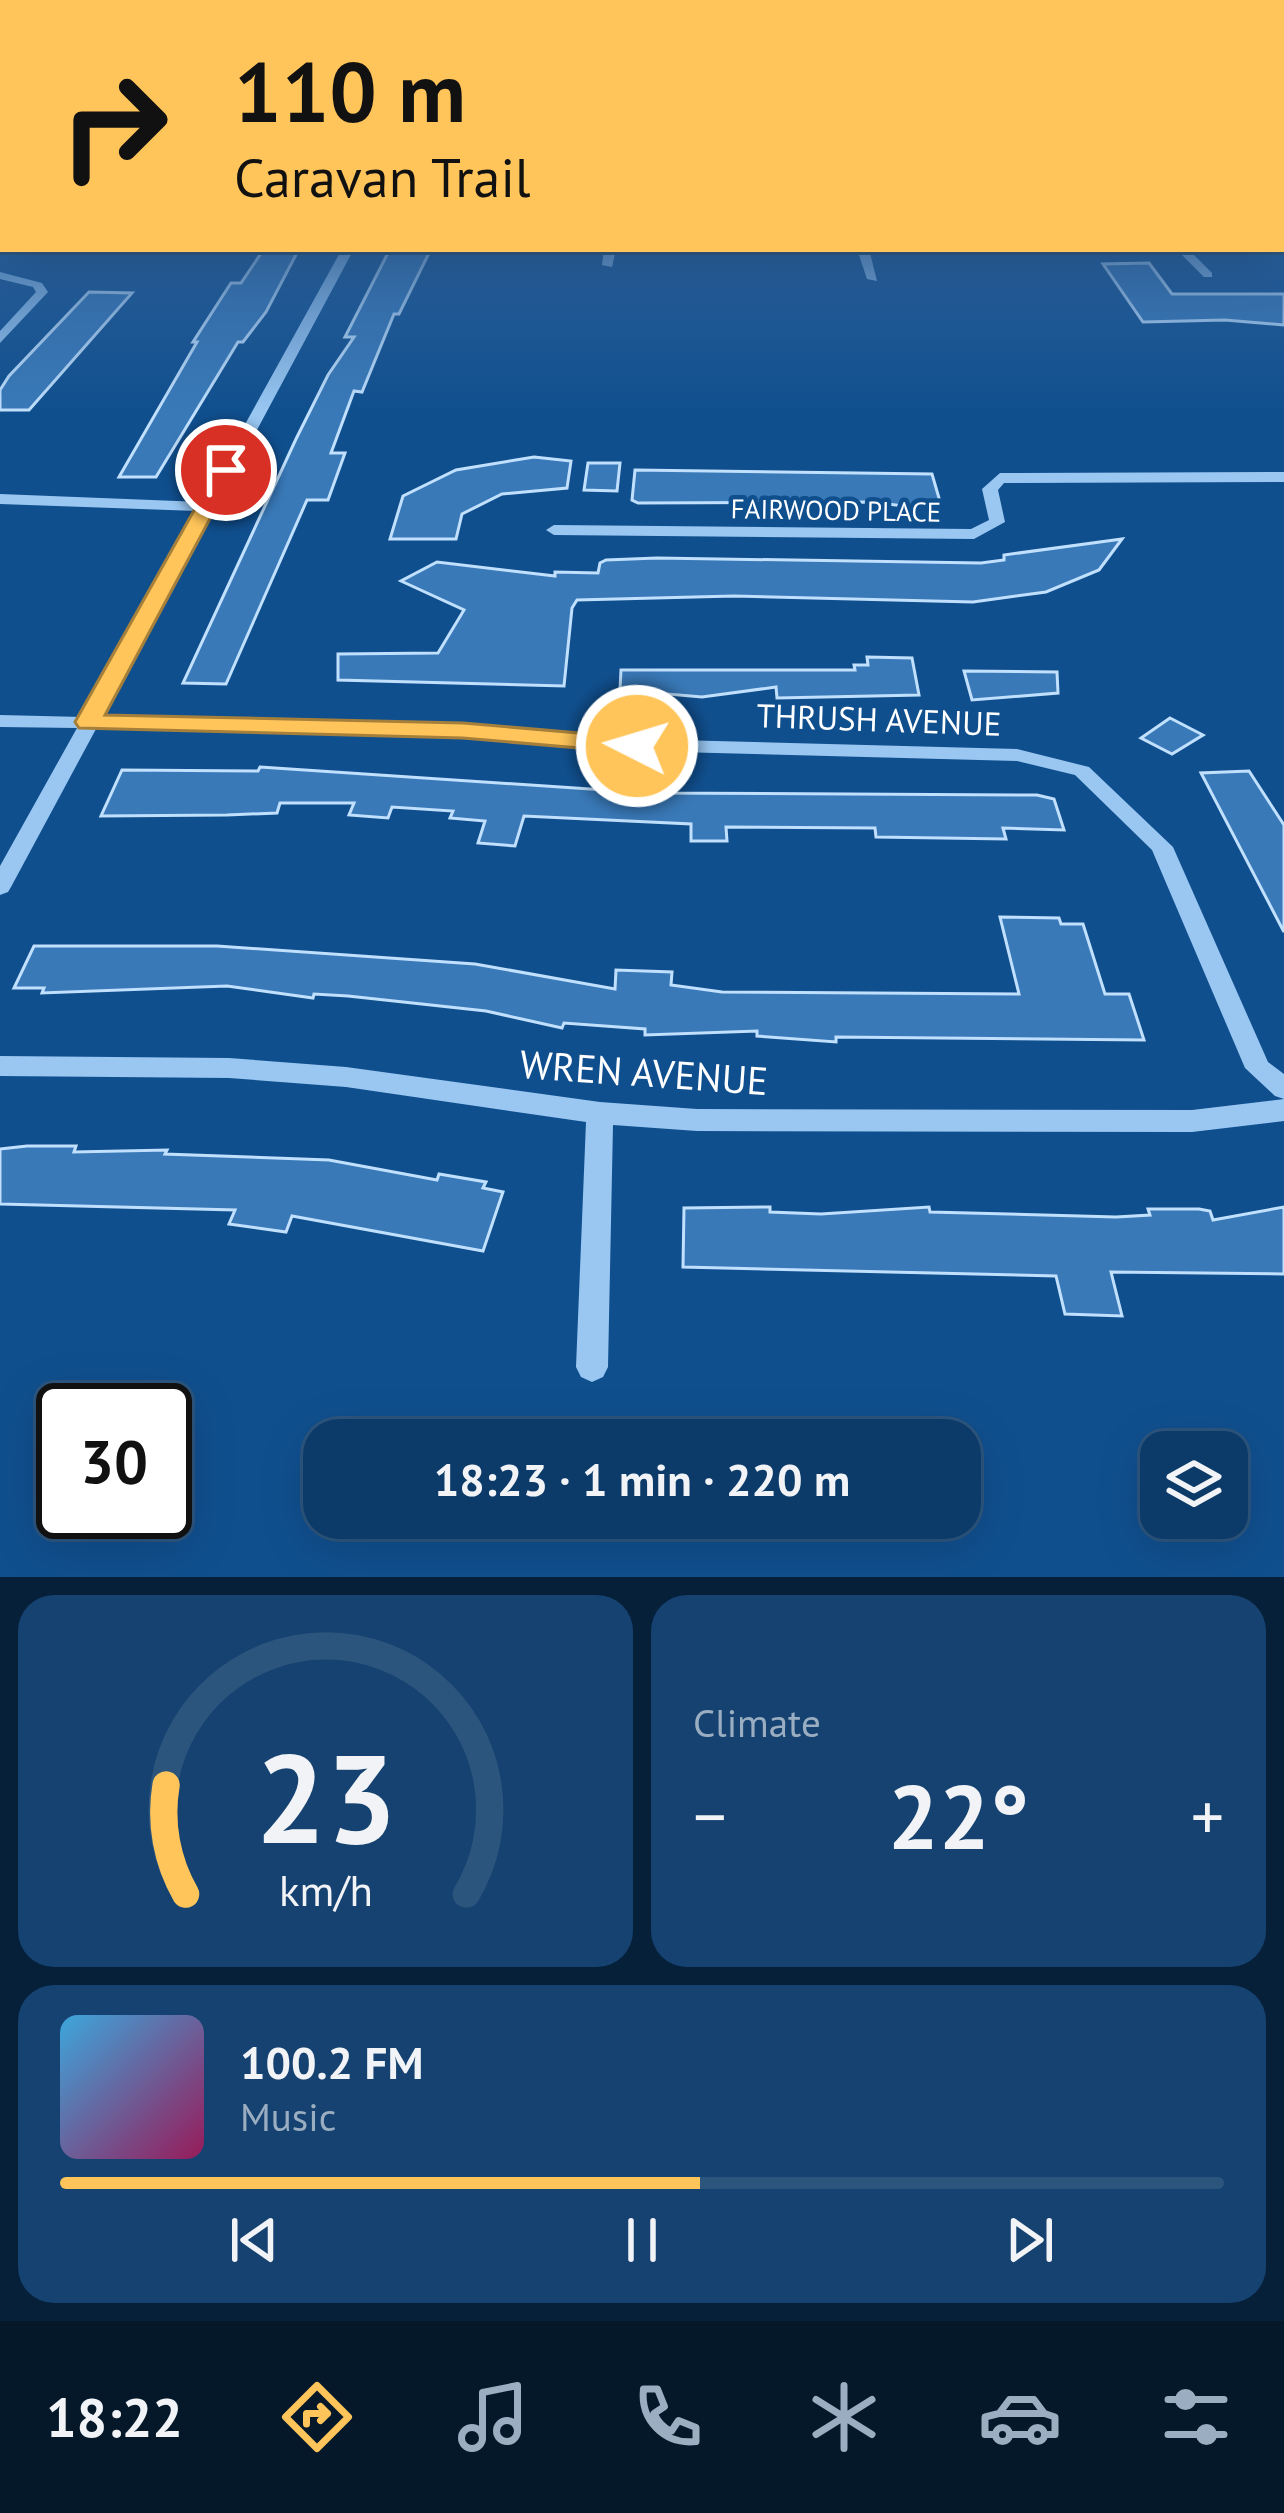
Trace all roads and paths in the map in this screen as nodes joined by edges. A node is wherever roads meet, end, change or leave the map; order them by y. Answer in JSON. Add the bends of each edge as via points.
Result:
{"nodes":[{"id":1,"x":339,"y":265,"type":"edge"},
{"id":2,"x":868,"y":265,"type":"edge"},
{"id":3,"x":1198,"y":265,"type":"edge"},
{"id":4,"x":0,"y":275,"type":"edge"},
{"id":5,"x":1208,"y":275,"type":"dead end"},
{"id":6,"x":873,"y":279,"type":"dead end"},
{"id":7,"x":0,"y":339,"type":"edge"},
{"id":8,"x":1284,"y":477,"type":"edge"},
{"id":9,"x":0,"y":499,"type":"edge"},
{"id":10,"x":206,"y":507,"type":"junction"},
{"id":11,"x":554,"y":530,"type":"dead end"},
{"id":12,"x":0,"y":721,"type":"edge"},
{"id":13,"x":88,"y":722,"type":"junction"},
{"id":14,"x":0,"y":887,"type":"edge"},
{"id":15,"x":0,"y":1066,"type":"edge"},
{"id":16,"x":1284,"y":1088,"type":"edge"},
{"id":17,"x":1284,"y":1110,"type":"edge"},
{"id":18,"x":600,"y":1113,"type":"junction"},
{"id":19,"x":592,"y":1367,"type":"dead end"}],
"edges":[{"from":1,"to":10,"type":"street"},
{"from":2,"to":6,"type":"street"},
{"from":3,"to":5,"type":"street"},
{"from":4,"to":7,"type":"street","via":[[42,292]]},
{"from":8,"to":11,"type":"street","name":"FAIRWOOD PLACE","via":[[1000,478],[990,489],[998,523],[974,534]]},
{"from":9,"to":10,"type":"street"},
{"from":10,"to":13,"type":"street"},
{"from":12,"to":13,"type":"street","name":"THRUSH AVENUE"},
{"from":13,"to":14,"type":"street"},
{"from":13,"to":16,"type":"street","name":"THRUSH AVENUE","via":[[994,754],[1082,771],[1162,847],[1258,1068]]},
{"from":15,"to":18,"type":"street","name":"WREN AVENUE","via":[[346,1077]]},
{"from":17,"to":18,"type":"street","name":"WREN AVENUE","via":[[1192,1121],[790,1122]]},
{"from":18,"to":19,"type":"street"}]}
